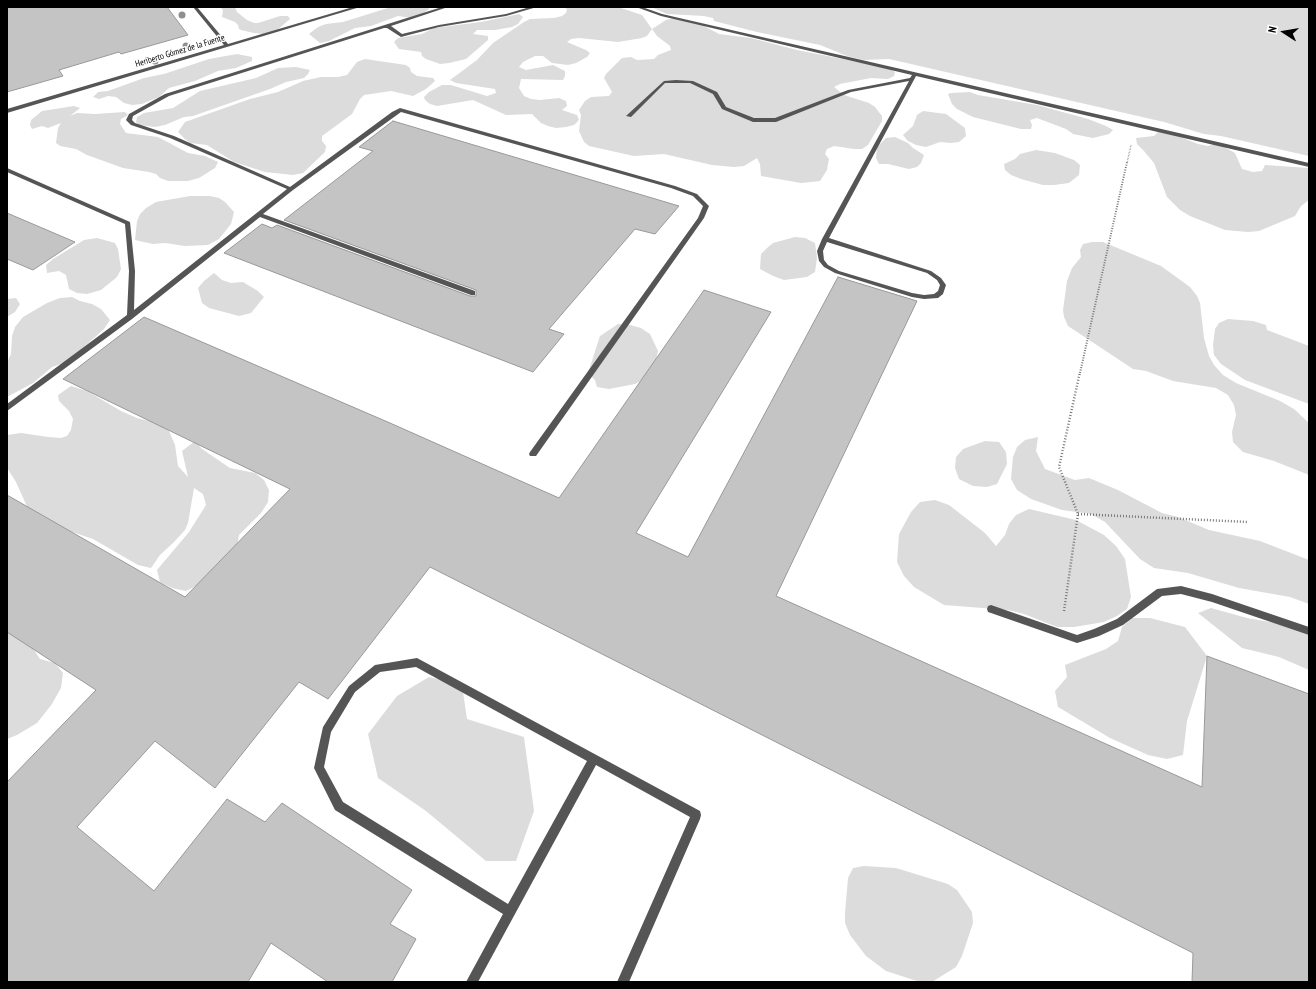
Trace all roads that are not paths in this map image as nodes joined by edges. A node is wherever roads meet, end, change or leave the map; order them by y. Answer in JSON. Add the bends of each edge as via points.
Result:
{"nodes":[{"id":1,"x":195,"y":7,"type":"edge"},
{"id":2,"x":358,"y":7,"type":"edge"},
{"id":3,"x":446,"y":7,"type":"edge"},
{"id":4,"x":535,"y":7,"type":"edge"},
{"id":5,"x":638,"y":7,"type":"edge"},
{"id":6,"x":388,"y":26,"type":"junction"},
{"id":7,"x":226,"y":45,"type":"junction"},
{"id":8,"x":913,"y":77,"type":"junction"},
{"id":9,"x":7,"y":111,"type":"edge"},
{"id":10,"x":629,"y":116,"type":"dead end"},
{"id":11,"x":1309,"y":165,"type":"edge"},
{"id":12,"x":7,"y":170,"type":"edge"},
{"id":13,"x":292,"y":189,"type":"junction"},
{"id":14,"x":260,"y":215,"type":"junction"},
{"id":15,"x":825,"y":239,"type":"junction"},
{"id":16,"x":473,"y":293,"type":"dead end"},
{"id":17,"x":130,"y":317,"type":"junction"},
{"id":18,"x":7,"y":408,"type":"edge"},
{"id":19,"x":533,"y":454,"type":"dead end"},
{"id":20,"x":991,"y":609,"type":"dead end"},
{"id":21,"x":1309,"y":632,"type":"edge"},
{"id":22,"x":593,"y":760,"type":"junction"},
{"id":23,"x":510,"y":912,"type":"junction"},
{"id":24,"x":472,"y":982,"type":"edge"},
{"id":25,"x":623,"y":982,"type":"edge"}],
"edges":[{"from":1,"to":7,"type":"street"},
{"from":2,"to":7,"type":"street","name":"Heriberto Gómez de la Fuente"},
{"from":3,"to":6,"type":"street"},
{"from":4,"to":6,"type":"street","via":[[506,15],[439,26],[404,36]]},
{"from":5,"to":8,"type":"street","via":[[661,15]]},
{"from":6,"to":13,"type":"street","via":[[167,95],[131,115],[129,120],[133,124],[172,137]]},
{"from":7,"to":9,"type":"street","name":"Heriberto Gómez de la Fuente"},
{"from":8,"to":10,"type":"street","via":[[850,91],[776,120],[753,120],[724,108],[715,93],[691,82],[676,80],[664,82]]},
{"from":8,"to":11,"type":"street"},
{"from":8,"to":15,"type":"street"},
{"from":12,"to":17,"type":"street","via":[[128,223],[132,271]]},
{"from":13,"to":14,"type":"street"},
{"from":13,"to":19,"type":"street","via":[[400,110],[673,187],[695,195],[706,206],[701,218]]},
{"from":14,"to":16,"type":"street"},
{"from":14,"to":17,"type":"street"},
{"from":15,"to":15,"type":"street","via":[[820,251],[821,260],[837,272],[912,295],[936,296],[942,292],[943,285],[929,272]]},
{"from":17,"to":18,"type":"street"},
{"from":20,"to":21,"type":"street","via":[[1077,638],[1120,622],[1160,592],[1181,590],[1212,598]]},
{"from":22,"to":23,"type":"street"},
{"from":22,"to":23,"type":"street","via":[[417,662],[378,668],[352,689],[326,730],[319,768],[339,806]]},
{"from":22,"to":25,"type":"street","via":[[696,815]]},
{"from":23,"to":24,"type":"street"}]}
